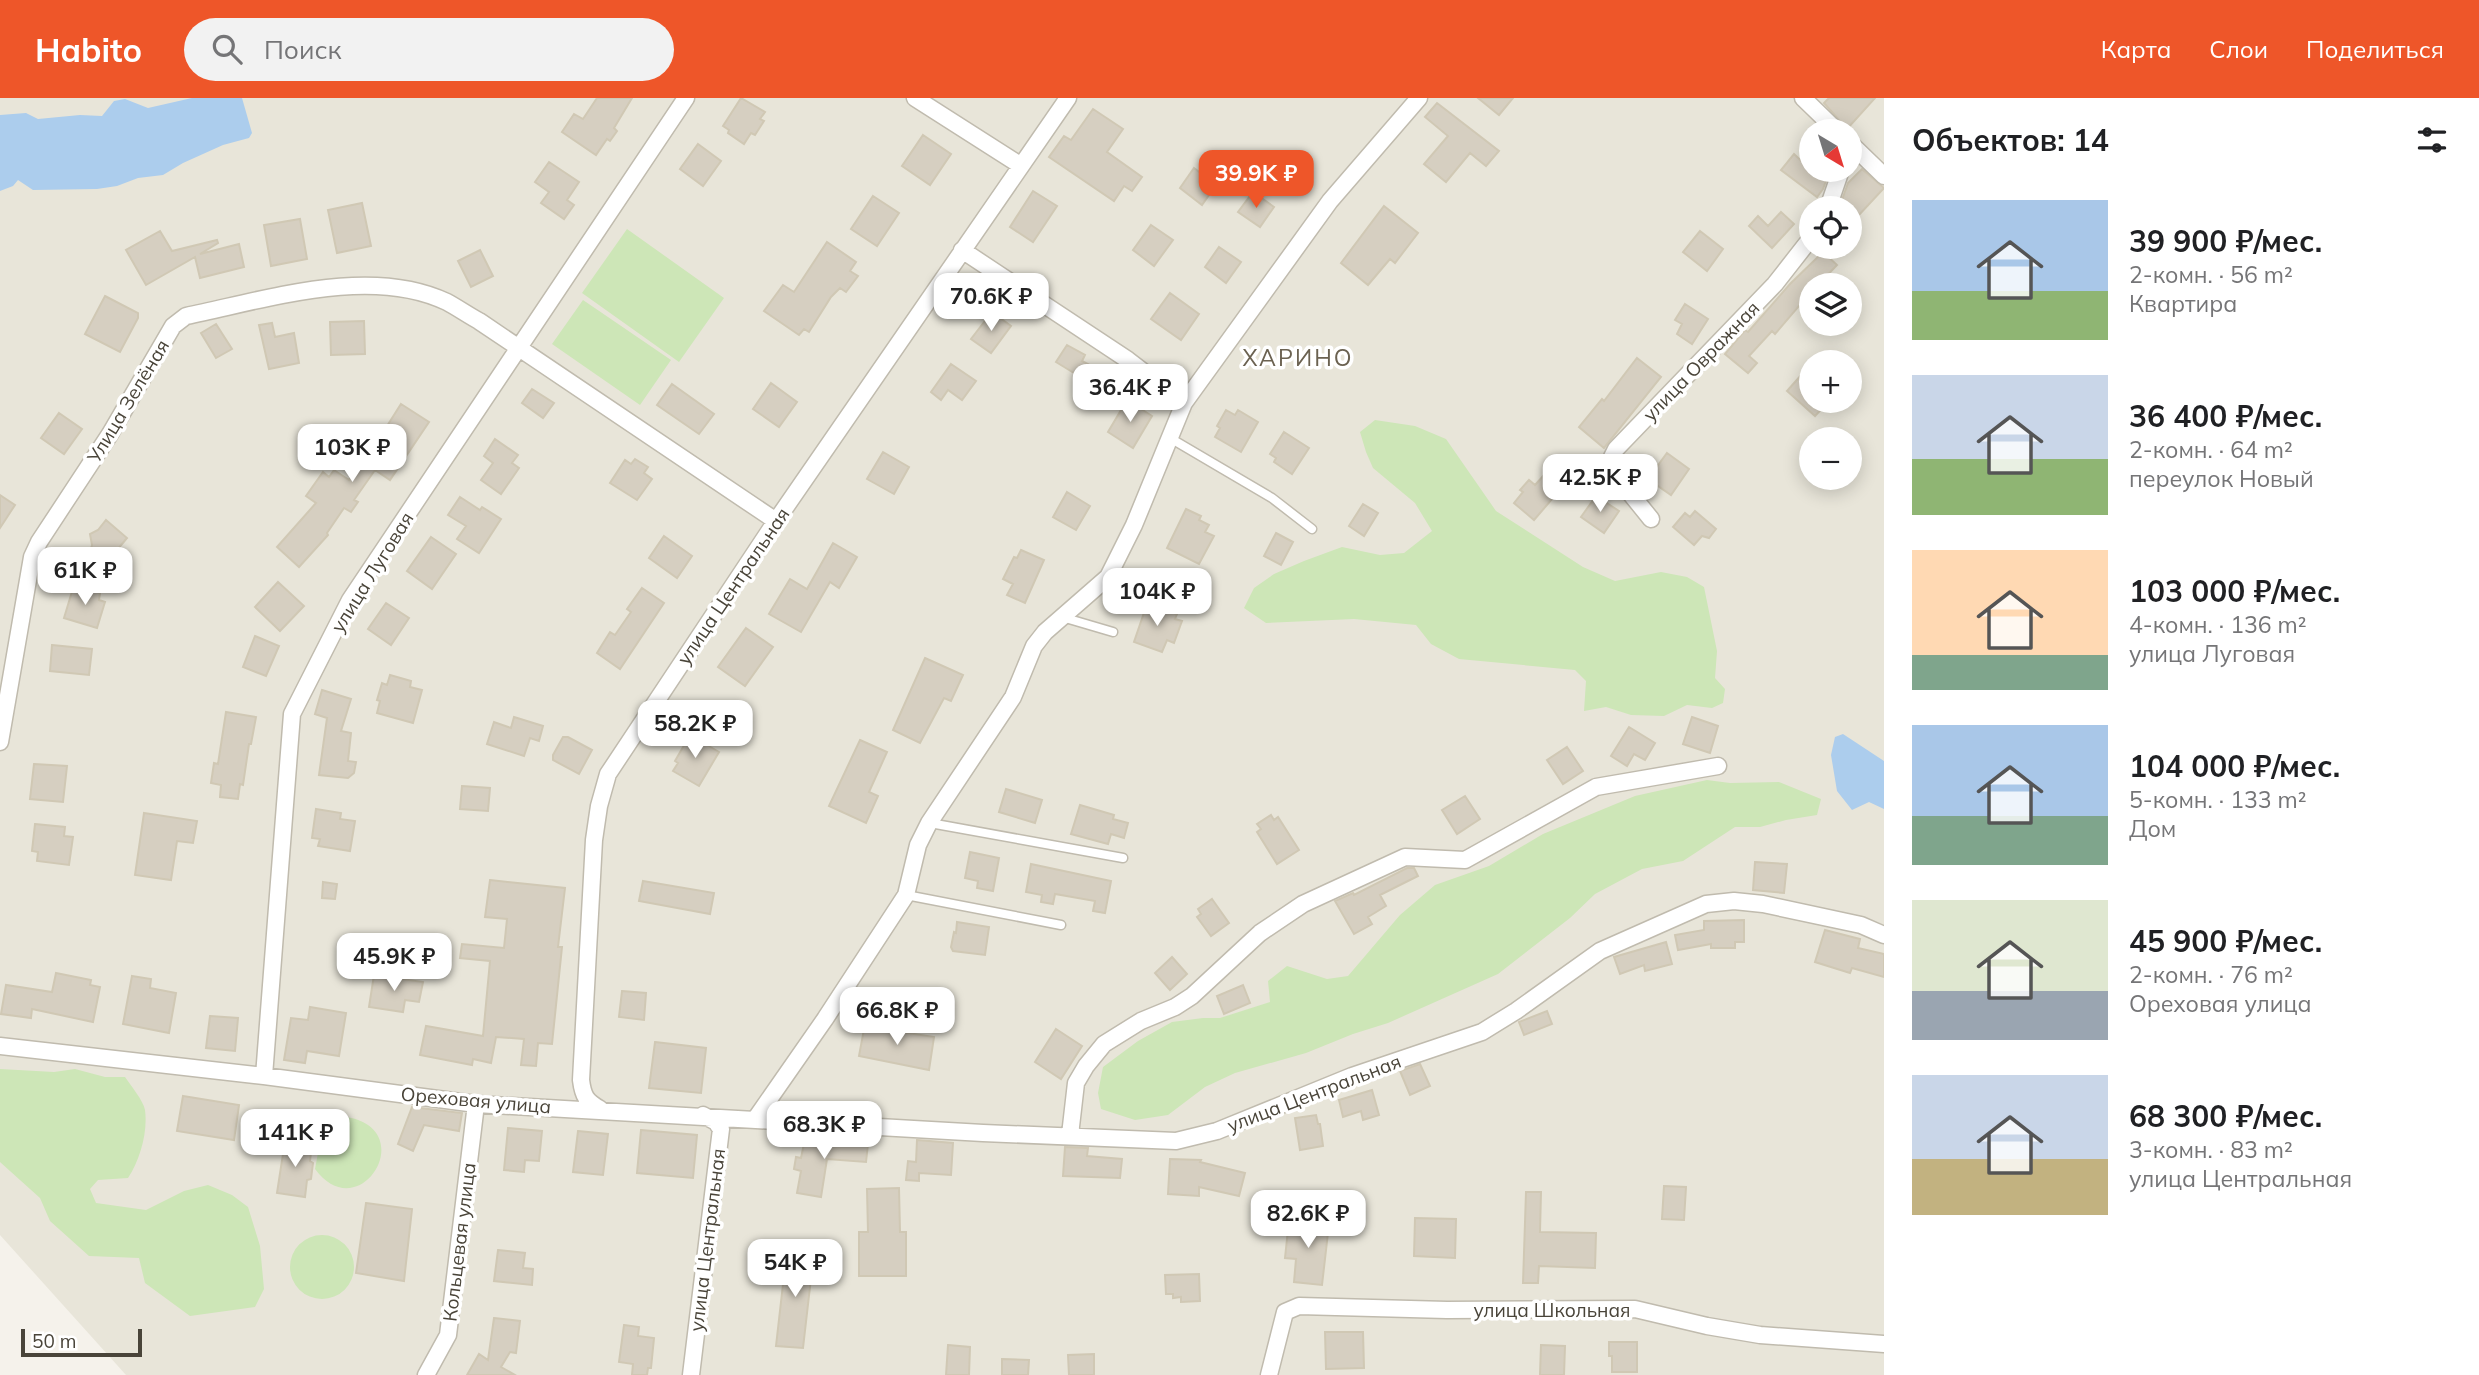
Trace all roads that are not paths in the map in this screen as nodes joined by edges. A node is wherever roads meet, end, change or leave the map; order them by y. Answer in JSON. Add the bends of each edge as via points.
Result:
{"nodes":[{"id":1,"x":685,"y":98,"type":"edge"},
{"id":2,"x":916,"y":98,"type":"edge"},
{"id":3,"x":1068,"y":98,"type":"edge"},
{"id":4,"x":1419,"y":98,"type":"edge"},
{"id":5,"x":1803,"y":98,"type":"edge"},
{"id":6,"x":1825,"y":119,"type":"edge"},
{"id":7,"x":1862,"y":155,"type":"edge"},
{"id":8,"x":1020,"y":165,"type":"junction"},
{"id":9,"x":1884,"y":176,"type":"edge"},
{"id":10,"x":962,"y":250,"type":"junction"},
{"id":11,"x":1799,"y":253,"type":"edge"},
{"id":12,"x":519,"y":349,"type":"junction"},
{"id":13,"x":1184,"y":403,"type":"junction"},
{"id":14,"x":1170,"y":438,"type":"junction"},
{"id":15,"x":1651,"y":519,"type":"dead end"},
{"id":16,"x":776,"y":522,"type":"junction"},
{"id":17,"x":1312,"y":529,"type":"dead end"},
{"id":18,"x":1062,"y":617,"type":"junction"},
{"id":19,"x":1113,"y":632,"type":"dead end"},
{"id":20,"x":0,"y":742,"type":"edge"},
{"id":21,"x":1718,"y":766,"type":"dead end"},
{"id":22,"x":929,"y":823,"type":"junction"},
{"id":23,"x":1123,"y":858,"type":"dead end"},
{"id":24,"x":906,"y":895,"type":"junction"},
{"id":25,"x":1061,"y":925,"type":"dead end"},
{"id":26,"x":1884,"y":935,"type":"edge"},
{"id":27,"x":0,"y":1046,"type":"edge"},
{"id":28,"x":264,"y":1076,"type":"junction"},
{"id":29,"x":476,"y":1104,"type":"junction"},
{"id":30,"x":601,"y":1109,"type":"junction"},
{"id":31,"x":703,"y":1115,"type":"junction"},
{"id":32,"x":756,"y":1118,"type":"junction"},
{"id":33,"x":1070,"y":1135,"type":"junction"},
{"id":34,"x":1884,"y":1344,"type":"edge"},
{"id":35,"x":426,"y":1375,"type":"edge"},
{"id":36,"x":691,"y":1375,"type":"edge"},
{"id":37,"x":1269,"y":1375,"type":"edge"}],
"edges":[{"from":1,"to":12,"type":"street","name":"улица Луговая"},
{"from":2,"to":8,"type":"street"},
{"from":3,"to":8,"type":"street","name":"улица Центральная"},
{"from":4,"to":13,"type":"street","via":[[1330,201]]},
{"from":5,"to":6,"type":"street"},
{"from":7,"to":9,"type":"street"},
{"from":8,"to":10,"type":"street","name":"улица Центральная"},
{"from":10,"to":13,"type":"street","via":[[1128,360]]},
{"from":10,"to":16,"type":"street","name":"улица Центральная"},
{"from":11,"to":15,"type":"street","name":"улица Овражная","via":[[1616,449],[1613,472]]},
{"from":12,"to":16,"type":"street","name":"Улица Зелёная"},
{"from":12,"to":20,"type":"street","name":"Улица Зелёная","via":[[445,301],[393,288],[328,287],[186,316],[173,326],[110,434],[38,542]]},
{"from":12,"to":28,"type":"street","name":"улица Луговая","via":[[350,600],[292,714]]},
{"from":13,"to":14,"type":"street"},
{"from":14,"to":17,"type":"lane","via":[[1272,498]]},
{"from":14,"to":18,"type":"street","via":[[1108,577]]},
{"from":16,"to":30,"type":"street","name":"улица Центральная","via":[[608,774],[594,840],[581,1080],[587,1102]]},
{"from":18,"to":19,"type":"lane"},
{"from":18,"to":22,"type":"street","via":[[1034,646],[1013,697]]},
{"from":21,"to":33,"type":"street","via":[[1596,787],[1465,860],[1405,857],[1303,904],[1260,933],[1192,996],[1104,1044],[1076,1083]]},
{"from":22,"to":23,"type":"lane"},
{"from":22,"to":24,"type":"street","via":[[918,845]]},
{"from":24,"to":25,"type":"lane"},
{"from":24,"to":32,"type":"street"},
{"from":26,"to":33,"type":"street","name":"улица Центральная","via":[[1861,925],[1763,904],[1706,904],[1600,951],[1482,1032],[1352,1076],[1217,1131],[1177,1141]]},
{"from":27,"to":28,"type":"street","name":"Ореховая улица"},
{"from":28,"to":29,"type":"street","name":"Ореховая улица"},
{"from":29,"to":30,"type":"street","name":"Ореховая улица"},
{"from":29,"to":35,"type":"street","name":"Кольцевая улица","via":[[448,1335]]},
{"from":30,"to":31,"type":"street","name":"Ореховая улица"},
{"from":31,"to":32,"type":"street","name":"улица Центральная"},
{"from":31,"to":36,"type":"street","name":"улица Центральная","via":[[721,1129]]},
{"from":32,"to":33,"type":"street","name":"улица Центральная"},
{"from":34,"to":37,"type":"street","name":"улица Школьная","via":[[1760,1335],[1636,1309],[1299,1306],[1284,1312]]}]}
